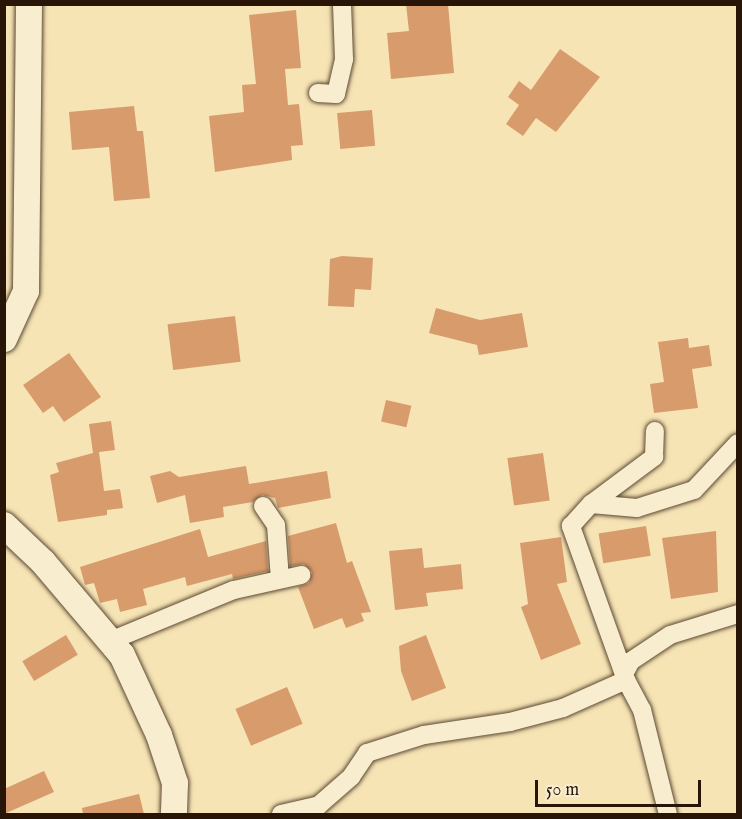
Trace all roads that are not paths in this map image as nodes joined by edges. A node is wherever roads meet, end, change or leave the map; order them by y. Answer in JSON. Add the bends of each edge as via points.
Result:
{"nodes":[{"id":1,"x":28,"y":4,"type":"edge"},
{"id":2,"x":342,"y":4,"type":"edge"},
{"id":3,"x":318,"y":93,"type":"dead end"},
{"id":4,"x":4,"y":339,"type":"edge"},
{"id":5,"x":655,"y":431,"type":"dead end"},
{"id":6,"x":738,"y":443,"type":"edge"},
{"id":7,"x":591,"y":504,"type":"junction"},
{"id":8,"x":263,"y":506,"type":"dead end"},
{"id":9,"x":4,"y":525,"type":"edge"},
{"id":10,"x":302,"y":575,"type":"dead end"},
{"id":11,"x":280,"y":579,"type":"junction"},
{"id":12,"x":738,"y":614,"type":"edge"},
{"id":13,"x":110,"y":641,"type":"junction"},
{"id":14,"x":625,"y":677,"type":"junction"},
{"id":15,"x":174,"y":814,"type":"edge"},
{"id":16,"x":281,"y":814,"type":"edge"},
{"id":17,"x":668,"y":814,"type":"edge"}],
"edges":[{"from":1,"to":4,"type":"street","via":[[26,291]]},
{"from":2,"to":3,"type":"street","via":[[344,59],[336,94]]},
{"from":5,"to":7,"type":"street","via":[[654,457]]},
{"from":6,"to":7,"type":"street","via":[[694,490],[637,508]]},
{"from":7,"to":14,"type":"street","via":[[571,526]]},
{"from":8,"to":11,"type":"street","via":[[276,525]]},
{"from":9,"to":13,"type":"street"},
{"from":10,"to":11,"type":"street"},
{"from":11,"to":13,"type":"street","via":[[234,590]]},
{"from":12,"to":14,"type":"street","via":[[670,634],[631,661]]},
{"from":13,"to":15,"type":"street","via":[[122,655],[159,735],[175,783]]},
{"from":14,"to":16,"type":"street","via":[[563,708],[510,722],[424,735],[367,753],[351,777],[319,805]]},
{"from":14,"to":17,"type":"street","via":[[642,710]]}]}
